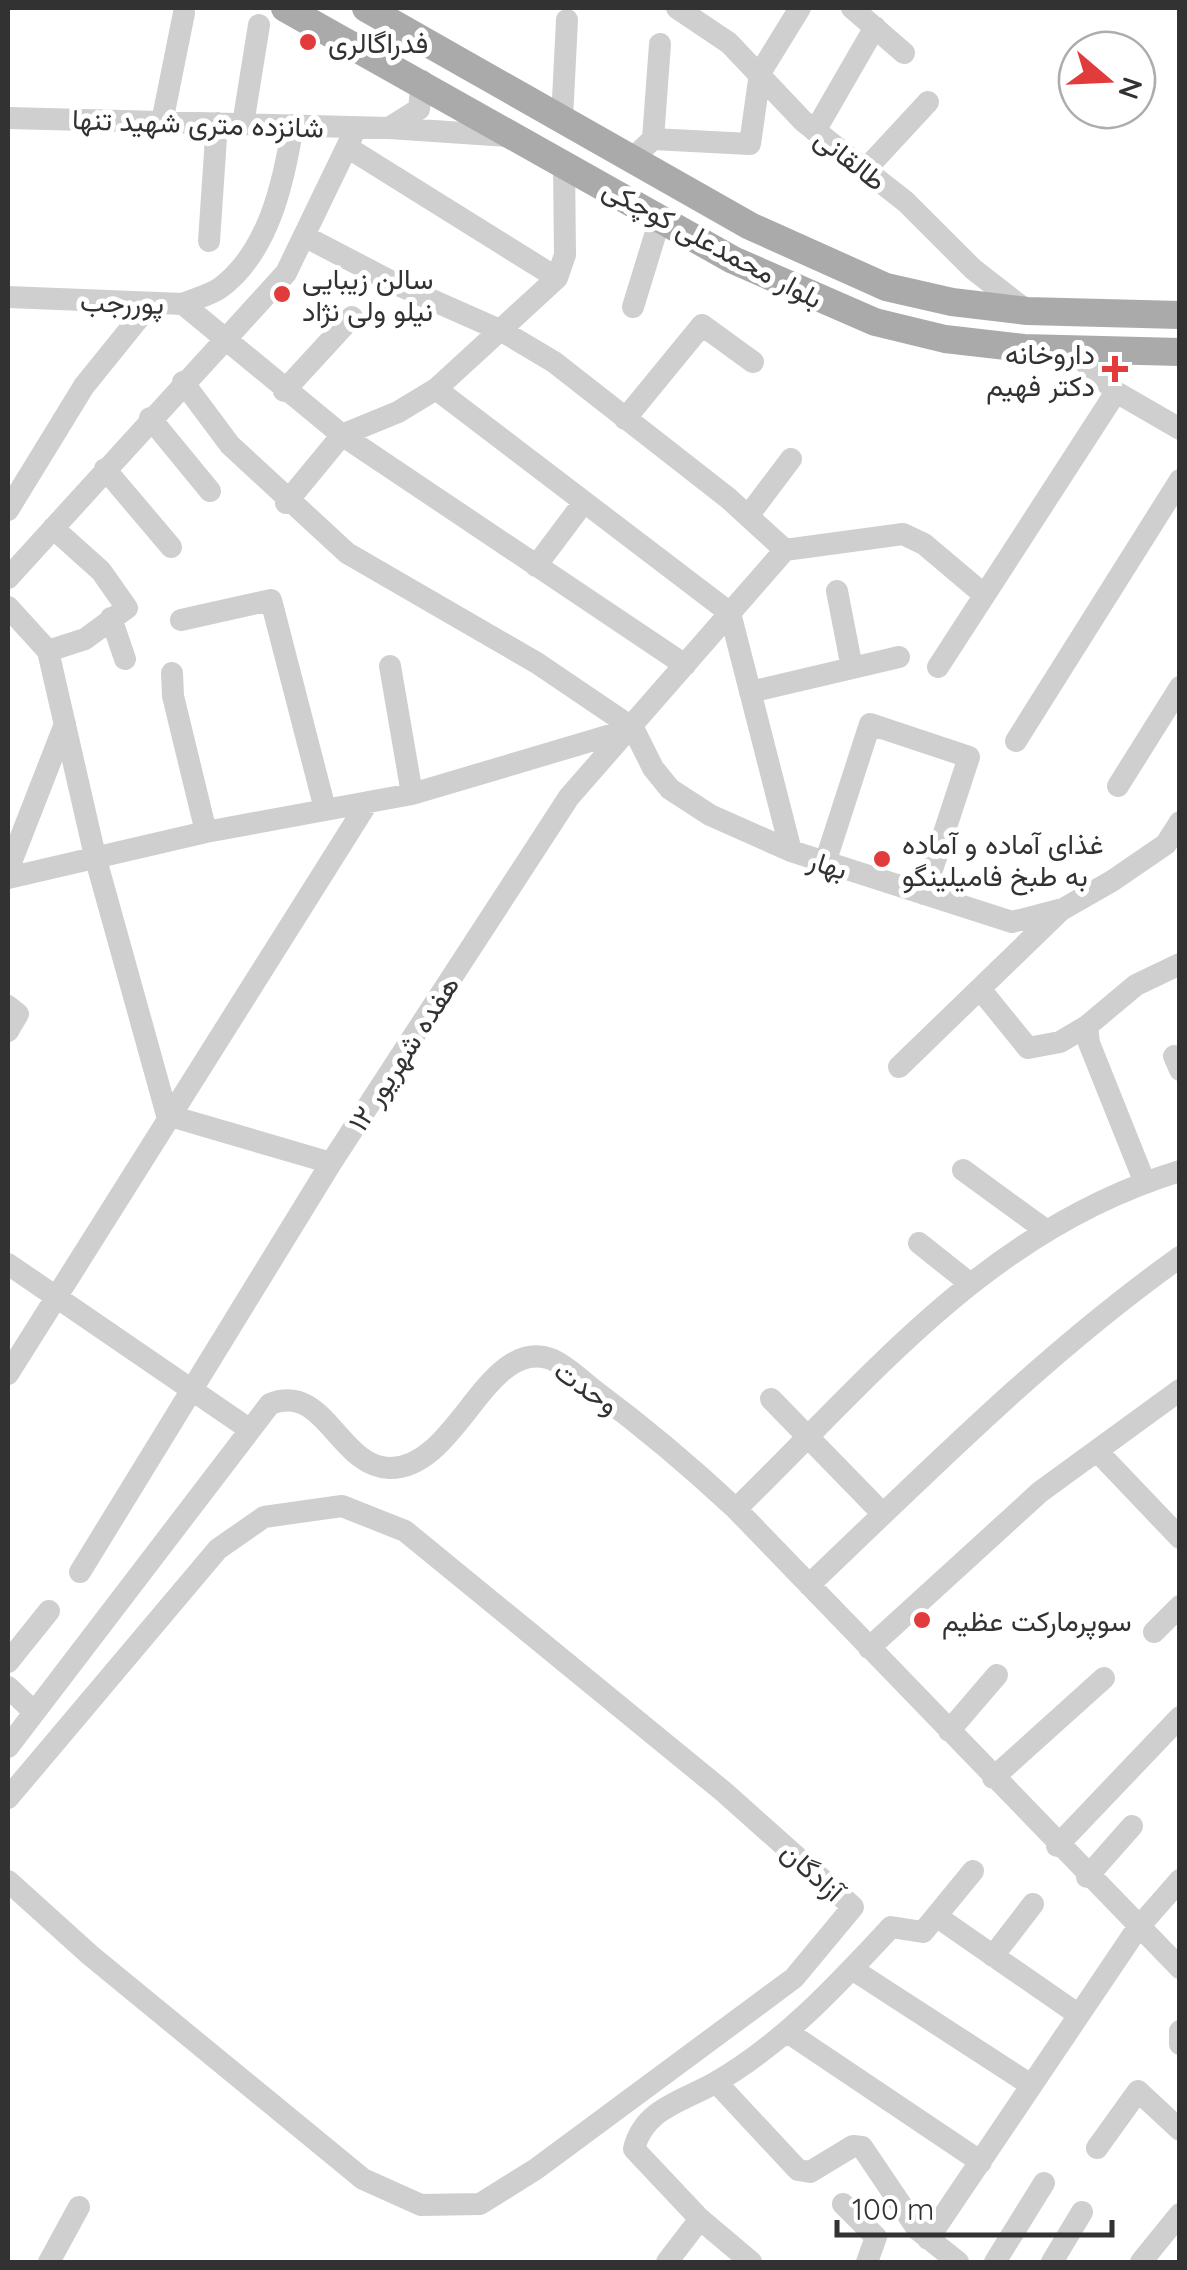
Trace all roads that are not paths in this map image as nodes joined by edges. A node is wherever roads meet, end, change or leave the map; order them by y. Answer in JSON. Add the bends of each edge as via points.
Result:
{"nodes":[{"id":1,"x":285,"y":8,"type":"edge"},
{"id":2,"x":676,"y":8,"type":"edge"},
{"id":3,"x":720,"y":8,"type":"edge"},
{"id":4,"x":800,"y":8,"type":"edge"},
{"id":5,"x":852,"y":8,"type":"edge"},
{"id":6,"x":381,"y":10,"type":"edge"},
{"id":7,"x":184,"y":13,"type":"dead end"},
{"id":8,"x":568,"y":20,"type":"dead end"},
{"id":9,"x":259,"y":25,"type":"dead end"},
{"id":10,"x":875,"y":27,"type":"junction"},
{"id":11,"x":709,"y":29,"type":"junction"},
{"id":12,"x":660,"y":44,"type":"dead end"},
{"id":13,"x":904,"y":54,"type":"dead end"},
{"id":14,"x":760,"y":73,"type":"junction"},
{"id":15,"x":422,"y":81,"type":"junction"},
{"id":16,"x":928,"y":102,"type":"dead end"},
{"id":17,"x":8,"y":118,"type":"edge"},
{"id":18,"x":562,"y":119,"type":"junction"},
{"id":19,"x":162,"y":122,"type":"junction"},
{"id":20,"x":216,"y":122,"type":"junction"},
{"id":21,"x":243,"y":124,"type":"junction"},
{"id":22,"x":293,"y":124,"type":"junction"},
{"id":23,"x":388,"y":128,"type":"junction"},
{"id":24,"x":815,"y":130,"type":"junction"},
{"id":25,"x":520,"y":136,"type":"junction"},
{"id":26,"x":352,"y":138,"type":"junction"},
{"id":27,"x":653,"y":139,"type":"junction"},
{"id":28,"x":632,"y":159,"type":"junction"},
{"id":29,"x":564,"y":162,"type":"junction"},
{"id":30,"x":865,"y":170,"type":"junction"},
{"id":31,"x":660,"y":219,"type":"junction"},
{"id":32,"x":304,"y":236,"type":"junction"},
{"id":33,"x":209,"y":241,"type":"dead end"},
{"id":34,"x":557,"y":278,"type":"junction"},
{"id":35,"x":8,"y":298,"type":"edge"},
{"id":36,"x":151,"y":302,"type":"junction"},
{"id":37,"x":183,"y":304,"type":"junction"},
{"id":38,"x":632,"y":308,"type":"dead end"},
{"id":39,"x":1027,"y":311,"type":"junction"},
{"id":40,"x":1180,"y":315,"type":"edge"},
{"id":41,"x":352,"y":317,"type":"dead end"},
{"id":42,"x":502,"y":331,"type":"junction"},
{"id":43,"x":224,"y":336,"type":"junction"},
{"id":44,"x":1073,"y":351,"type":"junction"},
{"id":45,"x":1180,"y":352,"type":"edge"},
{"id":46,"x":753,"y":362,"type":"dead end"},
{"id":47,"x":183,"y":382,"type":"junction"},
{"id":48,"x":436,"y":389,"type":"junction"},
{"id":49,"x":284,"y":391,"type":"junction"},
{"id":50,"x":1116,"y":392,"type":"junction"},
{"id":51,"x":150,"y":418,"type":"junction"},
{"id":52,"x":625,"y":419,"type":"junction"},
{"id":53,"x":1180,"y":429,"type":"edge"},
{"id":54,"x":342,"y":434,"type":"junction"},
{"id":55,"x":791,"y":458,"type":"dead end"},
{"id":56,"x":106,"y":469,"type":"junction"},
{"id":57,"x":1180,"y":480,"type":"edge"},
{"id":58,"x":210,"y":492,"type":"dead end"},
{"id":59,"x":286,"y":502,"type":"junction"},
{"id":60,"x":584,"y":502,"type":"junction"},
{"id":61,"x":8,"y":510,"type":"edge"},
{"id":62,"x":748,"y":516,"type":"junction"},
{"id":63,"x":53,"y":528,"type":"junction"},
{"id":64,"x":171,"y":547,"type":"dead end"},
{"id":65,"x":785,"y":550,"type":"junction"},
{"id":66,"x":536,"y":566,"type":"junction"},
{"id":67,"x":8,"y":578,"type":"edge"},
{"id":68,"x":837,"y":592,"type":"dead end"},
{"id":69,"x":982,"y":592,"type":"junction"},
{"id":70,"x":8,"y":607,"type":"edge"},
{"id":71,"x":119,"y":613,"type":"junction"},
{"id":72,"x":730,"y":613,"type":"junction"},
{"id":73,"x":181,"y":620,"type":"dead end"},
{"id":74,"x":48,"y":652,"type":"junction"},
{"id":75,"x":899,"y":657,"type":"dead end"},
{"id":76,"x":125,"y":658,"type":"dead end"},
{"id":77,"x":685,"y":665,"type":"junction"},
{"id":78,"x":390,"y":666,"type":"dead end"},
{"id":79,"x":938,"y":666,"type":"dead end"},
{"id":80,"x":852,"y":668,"type":"junction"},
{"id":81,"x":172,"y":673,"type":"dead end"},
{"id":82,"x":1180,"y":687,"type":"edge"},
{"id":83,"x":750,"y":692,"type":"junction"},
{"id":84,"x":65,"y":724,"type":"junction"},
{"id":85,"x":633,"y":728,"type":"junction"},
{"id":86,"x":1016,"y":742,"type":"dead end"},
{"id":87,"x":1118,"y":786,"type":"dead end"},
{"id":88,"x":412,"y":794,"type":"junction"},
{"id":89,"x":368,"y":802,"type":"junction"},
{"id":90,"x":324,"y":808,"type":"junction"},
{"id":91,"x":1180,"y":822,"type":"edge"},
{"id":92,"x":206,"y":832,"type":"junction"},
{"id":93,"x":1173,"y":845,"type":"edge"},
{"id":94,"x":790,"y":851,"type":"junction"},
{"id":95,"x":95,"y":856,"type":"junction"},
{"id":96,"x":825,"y":863,"type":"junction"},
{"id":97,"x":8,"y":870,"type":"edge"},
{"id":98,"x":8,"y":878,"type":"edge"},
{"id":99,"x":924,"y":894,"type":"junction"},
{"id":100,"x":1063,"y":909,"type":"junction"},
{"id":101,"x":1180,"y":964,"type":"edge"},
{"id":102,"x":980,"y":989,"type":"junction"},
{"id":103,"x":8,"y":1006,"type":"edge"},
{"id":104,"x":1087,"y":1026,"type":"junction"},
{"id":105,"x":8,"y":1031,"type":"edge"},
{"id":106,"x":899,"y":1066,"type":"dead end"},
{"id":107,"x":167,"y":1115,"type":"junction"},
{"id":108,"x":331,"y":1164,"type":"junction"},
{"id":109,"x":962,"y":1170,"type":"dead end"},
{"id":110,"x":1180,"y":1172,"type":"edge"},
{"id":111,"x":1145,"y":1183,"type":"junction"},
{"id":112,"x":1044,"y":1230,"type":"junction"},
{"id":113,"x":919,"y":1243,"type":"dead end"},
{"id":114,"x":1180,"y":1257,"type":"edge"},
{"id":115,"x":8,"y":1264,"type":"edge"},
{"id":116,"x":968,"y":1282,"type":"junction"},
{"id":117,"x":55,"y":1297,"type":"junction"},
{"id":118,"x":8,"y":1374,"type":"edge"},
{"id":119,"x":192,"y":1390,"type":"junction"},
{"id":120,"x":1179,"y":1390,"type":"edge"},
{"id":121,"x":770,"y":1399,"type":"dead end"},
{"id":122,"x":249,"y":1429,"type":"junction"},
{"id":123,"x":807,"y":1440,"type":"junction"},
{"id":124,"x":1098,"y":1452,"type":"junction"},
{"id":125,"x":736,"y":1509,"type":"junction"},
{"id":126,"x":884,"y":1514,"type":"junction"},
{"id":127,"x":1180,"y":1538,"type":"edge"},
{"id":128,"x":80,"y":1572,"type":"dead end"},
{"id":129,"x":809,"y":1585,"type":"junction"},
{"id":130,"x":1180,"y":1606,"type":"edge"},
{"id":131,"x":49,"y":1611,"type":"dead end"},
{"id":132,"x":1154,"y":1632,"type":"dead end"},
{"id":133,"x":869,"y":1648,"type":"junction"},
{"id":134,"x":8,"y":1662,"type":"edge"},
{"id":135,"x":997,"y":1674,"type":"dead end"},
{"id":136,"x":1104,"y":1678,"type":"dead end"},
{"id":137,"x":8,"y":1687,"type":"edge"},
{"id":138,"x":34,"y":1712,"type":"junction"},
{"id":139,"x":1180,"y":1716,"type":"edge"},
{"id":140,"x":949,"y":1732,"type":"junction"},
{"id":141,"x":8,"y":1747,"type":"edge"},
{"id":142,"x":993,"y":1778,"type":"junction"},
{"id":143,"x":8,"y":1798,"type":"edge"},
{"id":144,"x":1132,"y":1826,"type":"dead end"},
{"id":145,"x":1058,"y":1846,"type":"junction"},
{"id":146,"x":973,"y":1871,"type":"dead end"},
{"id":147,"x":1087,"y":1877,"type":"junction"},
{"id":148,"x":1180,"y":1880,"type":"edge"},
{"id":149,"x":8,"y":1881,"type":"edge"},
{"id":150,"x":1033,"y":1904,"type":"dead end"},
{"id":151,"x":936,"y":1916,"type":"junction"},
{"id":152,"x":1137,"y":1929,"type":"junction"},
{"id":153,"x":993,"y":1956,"type":"junction"},
{"id":154,"x":1180,"y":1968,"type":"edge"},
{"id":155,"x":852,"y":1969,"type":"junction"},
{"id":156,"x":1079,"y":2015,"type":"junction"},
{"id":157,"x":1180,"y":2031,"type":"edge"},
{"id":158,"x":789,"y":2033,"type":"junction"},
{"id":159,"x":1180,"y":2044,"type":"edge"},
{"id":160,"x":716,"y":2082,"type":"junction"},
{"id":161,"x":1031,"y":2085,"type":"junction"},
{"id":162,"x":1180,"y":2130,"type":"edge"},
{"id":163,"x":1097,"y":2148,"type":"dead end"},
{"id":164,"x":981,"y":2162,"type":"junction"},
{"id":165,"x":1044,"y":2183,"type":"dead end"},
{"id":166,"x":843,"y":2204,"type":"dead end"},
{"id":167,"x":78,"y":2208,"type":"dead end"},
{"id":168,"x":1082,"y":2212,"type":"dead end"},
{"id":169,"x":700,"y":2220,"type":"junction"},
{"id":170,"x":1176,"y":2224,"type":"edge"},
{"id":171,"x":928,"y":2239,"type":"junction"},
{"id":172,"x":49,"y":2262,"type":"edge"},
{"id":173,"x":667,"y":2262,"type":"edge"},
{"id":174,"x":751,"y":2262,"type":"edge"},
{"id":175,"x":867,"y":2262,"type":"edge"},
{"id":176,"x":958,"y":2262,"type":"edge"},
{"id":177,"x":995,"y":2262,"type":"edge"},
{"id":178,"x":1052,"y":2262,"type":"edge"},
{"id":179,"x":1140,"y":2262,"type":"edge"}],
"edges":[{"from":1,"to":15,"type":"main road","name":"بلوار محمدعلی کوچکی"},
{"from":2,"to":11,"type":"street","name":"طالقانی"},
{"from":3,"to":11,"type":"street"},
{"from":4,"to":14,"type":"street"},
{"from":5,"to":10,"type":"street"},
{"from":6,"to":18,"type":"main road","name":"بلوار محمدعلی کوچکی"},
{"from":7,"to":19,"type":"street"},
{"from":8,"to":18,"type":"street"},
{"from":9,"to":21,"type":"street"},
{"from":10,"to":13,"type":"street"},
{"from":10,"to":24,"type":"street"},
{"from":11,"to":14,"type":"street","name":"طالقانی"},
{"from":12,"to":27,"type":"street"},
{"from":14,"to":24,"type":"street","name":"طالقانی"},
{"from":14,"to":27,"type":"street","via":[[750,144]]},
{"from":15,"to":23,"type":"street","via":[[419,109]]},
{"from":15,"to":25,"type":"main road","name":"بلوار محمدعلی کوچکی"},
{"from":16,"to":30,"type":"street"},
{"from":17,"to":19,"type":"street","name":"شانزده متری شهید تنها"},
{"from":18,"to":28,"type":"main road","name":"بلوار محمدعلی کوچکی"},
{"from":19,"to":20,"type":"street","name":"شانزده متری شهید تنها"},
{"from":20,"to":21,"type":"street","name":"شانزده متری شهید تنها"},
{"from":20,"to":33,"type":"street"},
{"from":21,"to":22,"type":"street","name":"شانزده متری شهید تنها"},
{"from":22,"to":26,"type":"street","name":"شانزده متری شهید تنها"},
{"from":22,"to":37,"type":"street","via":[[283,185],[256,244],[220,288]]},
{"from":23,"to":25,"type":"street","name":"شانزده متری شهید تنها"},
{"from":23,"to":26,"type":"street","name":"شانزده متری شهید تنها"},
{"from":24,"to":30,"type":"street","name":"طالقانی"},
{"from":25,"to":29,"type":"main road","name":"بلوار محمدعلی کوچکی"},
{"from":26,"to":32,"type":"street"},
{"from":26,"to":34,"type":"street"},
{"from":27,"to":28,"type":"street"},
{"from":28,"to":39,"type":"main road","name":"بلوار محمدعلی کوچکی","via":[[750,226],[886,286]]},
{"from":29,"to":31,"type":"main road","name":"بلوار محمدعلی کوچکی"},
{"from":29,"to":34,"type":"street","via":[[564,255]]},
{"from":30,"to":39,"type":"street","name":"طالقانی"},
{"from":31,"to":38,"type":"street"},
{"from":31,"to":44,"type":"main road","name":"بلوار محمدعلی کوچکی","via":[[808,296],[875,322],[946,339]]},
{"from":32,"to":42,"type":"street"},
{"from":32,"to":43,"type":"street","via":[[286,274]]},
{"from":34,"to":42,"type":"street"},
{"from":35,"to":36,"type":"street","name":"پوررجب"},
{"from":36,"to":37,"type":"street","name":"پوررجب"},
{"from":36,"to":61,"type":"street","via":[[84,386]]},
{"from":37,"to":43,"type":"street","name":"پوررجب"},
{"from":39,"to":40,"type":"main road","name":"بلوار محمدعلی کوچکی"},
{"from":41,"to":49,"type":"street"},
{"from":42,"to":48,"type":"street"},
{"from":42,"to":52,"type":"street","via":[[554,362]]},
{"from":43,"to":47,"type":"street"},
{"from":43,"to":49,"type":"street","name":"پوررجب"},
{"from":44,"to":45,"type":"main road","name":"بلوار محمدعلی کوچکی"},
{"from":44,"to":50,"type":"street"},
{"from":46,"to":52,"type":"street","via":[[702,325]]},
{"from":47,"to":51,"type":"street"},
{"from":47,"to":59,"type":"street","via":[[230,446]]},
{"from":48,"to":54,"type":"street"},
{"from":48,"to":60,"type":"street"},
{"from":49,"to":54,"type":"street","name":"پوررجب"},
{"from":50,"to":53,"type":"street"},
{"from":50,"to":69,"type":"street"},
{"from":51,"to":56,"type":"street"},
{"from":51,"to":58,"type":"street"},
{"from":52,"to":62,"type":"street"},
{"from":54,"to":59,"type":"street"},
{"from":54,"to":66,"type":"street","name":"پوررجب"},
{"from":55,"to":62,"type":"street"},
{"from":56,"to":63,"type":"street"},
{"from":56,"to":64,"type":"street"},
{"from":57,"to":86,"type":"street"},
{"from":59,"to":85,"type":"street","via":[[346,554],[522,654]]},
{"from":60,"to":66,"type":"street"},
{"from":60,"to":72,"type":"street"},
{"from":62,"to":65,"type":"street"},
{"from":63,"to":67,"type":"street"},
{"from":63,"to":71,"type":"street","via":[[100,572]]},
{"from":65,"to":69,"type":"street","via":[[903,534]]},
{"from":65,"to":72,"type":"street","name":"هفده شهریور ۱۲"},
{"from":66,"to":77,"type":"street","name":"پوررجب"},
{"from":68,"to":80,"type":"street"},
{"from":69,"to":79,"type":"street"},
{"from":70,"to":74,"type":"street"},
{"from":71,"to":74,"type":"street","via":[[85,639]]},
{"from":71,"to":76,"type":"street"},
{"from":72,"to":77,"type":"street","name":"هفده شهریور ۱۲"},
{"from":72,"to":83,"type":"street"},
{"from":73,"to":90,"type":"street","via":[[271,600]]},
{"from":74,"to":84,"type":"street"},
{"from":75,"to":80,"type":"street"},
{"from":77,"to":85,"type":"street","name":"هفده شهریور ۱۲"},
{"from":78,"to":88,"type":"street"},
{"from":80,"to":83,"type":"street"},
{"from":81,"to":92,"type":"street"},
{"from":82,"to":87,"type":"street"},
{"from":83,"to":94,"type":"street"},
{"from":84,"to":95,"type":"street"},
{"from":84,"to":97,"type":"street"},
{"from":85,"to":88,"type":"street"},
{"from":85,"to":94,"type":"street","name":"بهار","via":[[670,789]]},
{"from":85,"to":108,"type":"street","name":"هفده شهریور ۱۲","via":[[569,798]]},
{"from":88,"to":89,"type":"street"},
{"from":89,"to":90,"type":"street"},
{"from":89,"to":107,"type":"street"},
{"from":90,"to":92,"type":"street"},
{"from":91,"to":93,"type":"street"},
{"from":92,"to":95,"type":"street"},
{"from":93,"to":100,"type":"street","name":"بهار"},
{"from":94,"to":96,"type":"street","name":"بهار"},
{"from":95,"to":98,"type":"street"},
{"from":95,"to":107,"type":"street"},
{"from":96,"to":99,"type":"street","name":"بهار"},
{"from":96,"to":99,"type":"street","via":[[870,724],[969,757]]},
{"from":99,"to":100,"type":"street","name":"بهار","via":[[1012,922]]},
{"from":100,"to":102,"type":"street"},
{"from":101,"to":104,"type":"street","via":[[1136,985]]},
{"from":102,"to":104,"type":"street","via":[[1028,1048],[1060,1042]]},
{"from":102,"to":106,"type":"street"},
{"from":103,"to":105,"type":"street","via":[[18,1014]]},
{"from":104,"to":111,"type":"street","via":[[1088,1044]]},
{"from":107,"to":108,"type":"street"},
{"from":107,"to":117,"type":"street"},
{"from":108,"to":119,"type":"street","name":"هفده شهریور ۱۲"},
{"from":109,"to":112,"type":"street"},
{"from":110,"to":111,"type":"street"},
{"from":111,"to":112,"type":"street"},
{"from":112,"to":116,"type":"street"},
{"from":113,"to":116,"type":"street"},
{"from":114,"to":126,"type":"street","via":[[1073,1335]]},
{"from":115,"to":117,"type":"street"},
{"from":116,"to":123,"type":"street"},
{"from":117,"to":118,"type":"street"},
{"from":117,"to":119,"type":"street"},
{"from":119,"to":122,"type":"street"},
{"from":119,"to":128,"type":"street","name":"هفده شهریور ۱۲"},
{"from":120,"to":124,"type":"street"},
{"from":121,"to":123,"type":"street"},
{"from":122,"to":125,"type":"street","name":"وحدت","via":[[270,1404],[304,1401],[362,1458],[384,1468],[410,1467],[435,1449],[502,1370],[522,1359],[550,1359],[664,1442]]},
{"from":122,"to":138,"type":"street","name":"وحدت"},
{"from":123,"to":125,"type":"street"},
{"from":123,"to":126,"type":"street"},
{"from":124,"to":127,"type":"street"},
{"from":124,"to":133,"type":"street","via":[[1040,1492]]},
{"from":125,"to":129,"type":"street","name":"وحدت"},
{"from":126,"to":129,"type":"street"},
{"from":129,"to":133,"type":"street","name":"وحدت"},
{"from":130,"to":132,"type":"street"},
{"from":131,"to":134,"type":"street"},
{"from":133,"to":140,"type":"street","name":"وحدت"},
{"from":135,"to":140,"type":"street"},
{"from":136,"to":142,"type":"street"},
{"from":137,"to":138,"type":"street"},
{"from":138,"to":141,"type":"street","name":"وحدت"},
{"from":139,"to":145,"type":"street"},
{"from":140,"to":142,"type":"street","name":"وحدت"},
{"from":142,"to":145,"type":"street","name":"وحدت"},
{"from":143,"to":149,"type":"street","name":"آزادگان","via":[[218,1549],[264,1517],[342,1506],[405,1531],[724,1792],[853,1907],[794,1978],[536,2169],[480,2204],[421,2205],[363,2179]]},
{"from":144,"to":147,"type":"street"},
{"from":145,"to":147,"type":"street","name":"وحدت"},
{"from":146,"to":151,"type":"street"},
{"from":147,"to":152,"type":"street","name":"وحدت"},
{"from":148,"to":152,"type":"street"},
{"from":150,"to":153,"type":"street"},
{"from":151,"to":153,"type":"street"},
{"from":151,"to":155,"type":"street","via":[[922,1932],[891,1928]]},
{"from":152,"to":154,"type":"street","name":"وحدت"},
{"from":152,"to":156,"type":"street"},
{"from":153,"to":156,"type":"street"},
{"from":155,"to":158,"type":"street"},
{"from":155,"to":161,"type":"street"},
{"from":156,"to":161,"type":"street"},
{"from":157,"to":159,"type":"street"},
{"from":158,"to":160,"type":"street"},
{"from":158,"to":164,"type":"street"},
{"from":160,"to":169,"type":"street","via":[[648,2118],[634,2149]]},
{"from":160,"to":171,"type":"street","via":[[798,2170],[810,2172],[862,2147]]},
{"from":161,"to":164,"type":"street"},
{"from":162,"to":163,"type":"street","via":[[1138,2091]]},
{"from":164,"to":171,"type":"street"},
{"from":165,"to":177,"type":"street"},
{"from":166,"to":175,"type":"street","via":[[876,2238]]},
{"from":167,"to":172,"type":"street"},
{"from":168,"to":178,"type":"street"},
{"from":169,"to":173,"type":"street"},
{"from":169,"to":174,"type":"street"},
{"from":170,"to":179,"type":"street"},
{"from":171,"to":176,"type":"street"}]}
